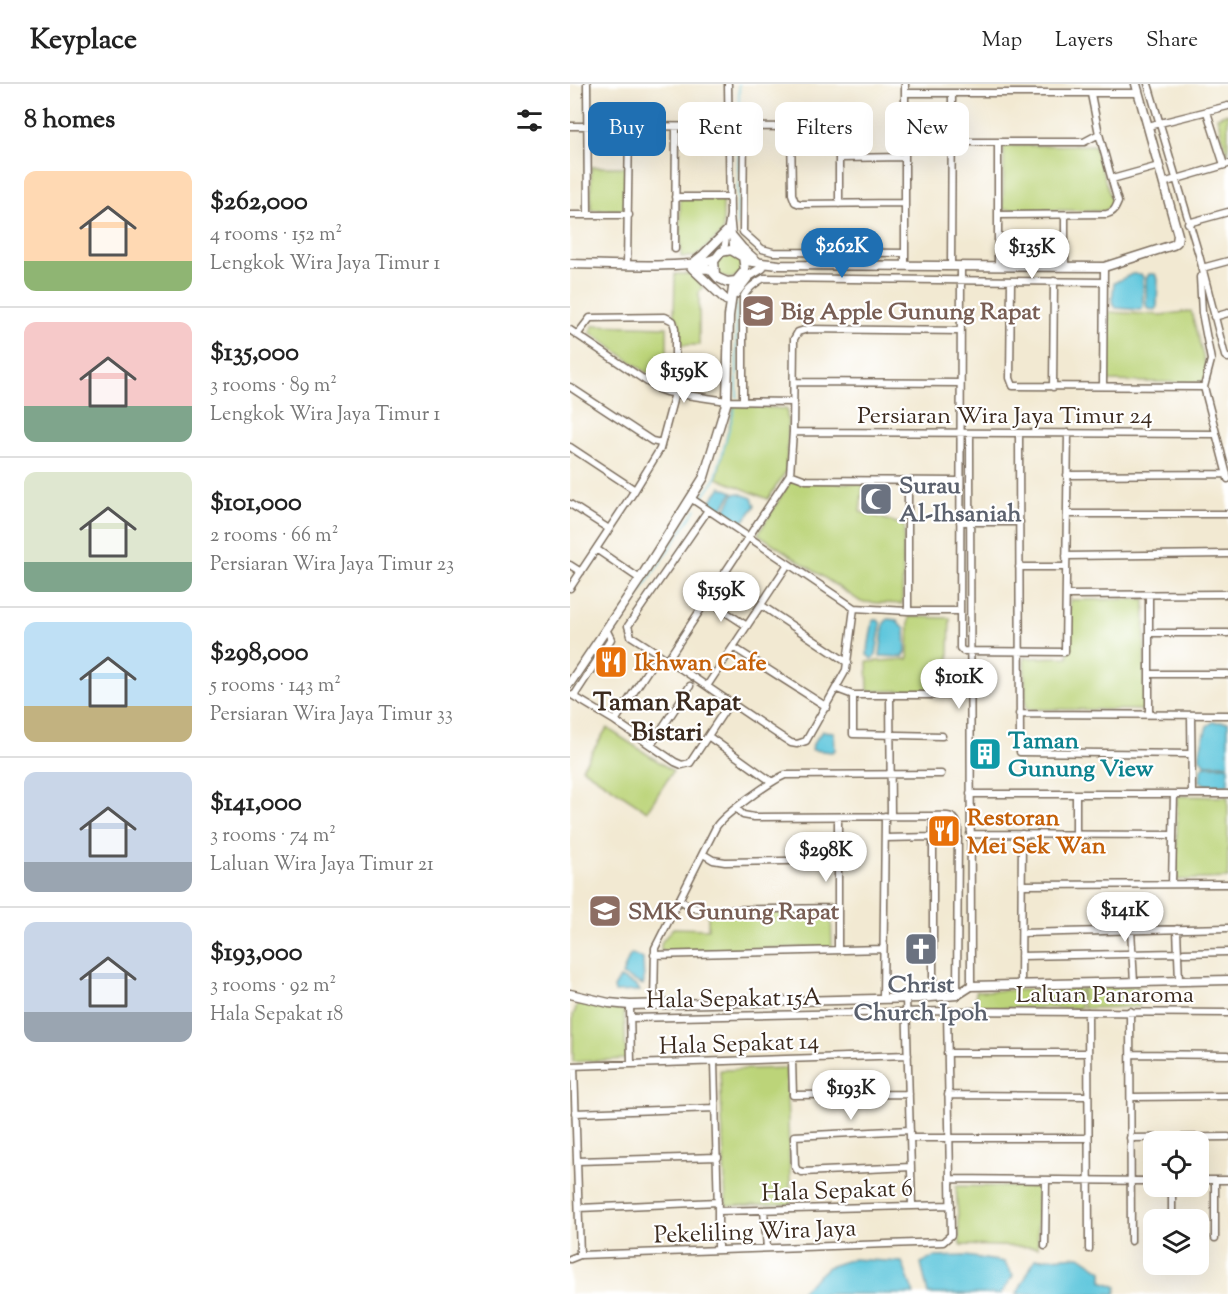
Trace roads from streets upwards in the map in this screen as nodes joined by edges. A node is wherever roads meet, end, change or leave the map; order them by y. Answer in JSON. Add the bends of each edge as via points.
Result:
{"nodes":[{"id":1,"x":587,"y":84,"type":"edge"},
{"id":2,"x":728,"y":84,"type":"edge"},
{"id":3,"x":905,"y":84,"type":"edge"},
{"id":4,"x":986,"y":84,"type":"edge"},
{"id":5,"x":1026,"y":84,"type":"edge"},
{"id":6,"x":1065,"y":84,"type":"edge"},
{"id":7,"x":1148,"y":84,"type":"edge"},
{"id":8,"x":1137,"y":88,"type":"edge"},
{"id":9,"x":905,"y":93,"type":"junction"},
{"id":10,"x":952,"y":93,"type":"junction"},
{"id":11,"x":986,"y":93,"type":"junction"},
{"id":12,"x":1026,"y":93,"type":"junction"},
{"id":13,"x":1065,"y":94,"type":"junction"},
{"id":14,"x":1091,"y":94,"type":"junction"},
{"id":15,"x":729,"y":102,"type":"edge"},
{"id":16,"x":952,"y":102,"type":"edge"},
{"id":17,"x":1228,"y":105,"type":"edge"},
{"id":18,"x":1207,"y":112,"type":"junction"},
{"id":19,"x":1159,"y":124,"type":"junction"},
{"id":20,"x":570,"y":126,"type":"edge"},
{"id":21,"x":588,"y":126,"type":"joint"},
{"id":22,"x":1148,"y":126,"type":"junction"},
{"id":23,"x":666,"y":127,"type":"edge"},
{"id":24,"x":676,"y":127,"type":"joint"},
{"id":25,"x":1099,"y":134,"type":"junction"},
{"id":26,"x":969,"y":142,"type":"edge"},
{"id":27,"x":998,"y":142,"type":"junction"},
{"id":28,"x":588,"y":156,"type":"edge"},
{"id":29,"x":629,"y":156,"type":"edge"},
{"id":30,"x":730,"y":156,"type":"edge"},
{"id":31,"x":744,"y":156,"type":"edge"},
{"id":32,"x":791,"y":156,"type":"edge"},
{"id":33,"x":952,"y":156,"type":"edge"},
{"id":34,"x":904,"y":157,"type":"junction"},
{"id":35,"x":840,"y":158,"type":"joint"},
{"id":36,"x":1226,"y":165,"type":"edge"},
{"id":37,"x":1159,"y":166,"type":"junction"},
{"id":38,"x":1112,"y":179,"type":"junction"},
{"id":39,"x":1175,"y":179,"type":"junction"},
{"id":40,"x":1163,"y":183,"type":"junction"},
{"id":41,"x":675,"y":197,"type":"junction"},
{"id":42,"x":730,"y":197,"type":"junction"},
{"id":43,"x":905,"y":203,"type":"junction"},
{"id":44,"x":839,"y":204,"type":"junction"},
{"id":45,"x":1228,"y":212,"type":"edge"},
{"id":46,"x":570,"y":215,"type":"edge"},
{"id":47,"x":588,"y":215,"type":"junction"},
{"id":48,"x":628,"y":215,"type":"junction"},
{"id":49,"x":998,"y":215,"type":"junction"},
{"id":50,"x":1065,"y":215,"type":"junction"},
{"id":51,"x":1188,"y":223,"type":"junction"},
{"id":52,"x":729,"y":234,"type":"junction"},
{"id":53,"x":675,"y":249,"type":"dead end"},
{"id":54,"x":724,"y":250,"type":"junction"},
{"id":55,"x":736,"y":251,"type":"junction"},
{"id":56,"x":839,"y":253,"type":"junction"},
{"id":57,"x":905,"y":254,"type":"junction"},
{"id":58,"x":716,"y":258,"type":"junction"},
{"id":59,"x":1228,"y":261,"type":"edge"},
{"id":60,"x":570,"y":264,"type":"edge"},
{"id":61,"x":627,"y":264,"type":"junction"},
{"id":62,"x":692,"y":265,"type":"junction"},
{"id":63,"x":760,"y":265,"type":"junction"},
{"id":64,"x":838,"y":265,"type":"junction"},
{"id":65,"x":745,"y":266,"type":"junction"},
{"id":66,"x":905,"y":266,"type":"junction"},
{"id":67,"x":956,"y":266,"type":"junction"},
{"id":68,"x":998,"y":266,"type":"junction"},
{"id":69,"x":1065,"y":267,"type":"junction"},
{"id":70,"x":1104,"y":267,"type":"junction"},
{"id":71,"x":1203,"y":271,"type":"junction"},
{"id":72,"x":719,"y":277,"type":"junction"},
{"id":73,"x":960,"y":280,"type":"junction"},
{"id":74,"x":736,"y":281,"type":"junction"},
{"id":75,"x":1011,"y":281,"type":"junction"},
{"id":76,"x":1054,"y":281,"type":"junction"},
{"id":77,"x":1104,"y":282,"type":"junction"},
{"id":78,"x":729,"y":299,"type":"junction"},
{"id":79,"x":1228,"y":313,"type":"edge"},
{"id":80,"x":1214,"y":317,"type":"junction"},
{"id":81,"x":570,"y":330,"type":"edge"},
{"id":82,"x":960,"y":331,"type":"junction"},
{"id":83,"x":577,"y":335,"type":"junction"},
{"id":84,"x":1228,"y":358,"type":"edge"},
{"id":85,"x":794,"y":382,"type":"junction"},
{"id":86,"x":960,"y":382,"type":"junction"},
{"id":87,"x":1103,"y":386,"type":"junction"},
{"id":88,"x":570,"y":387,"type":"edge"},
{"id":89,"x":1053,"y":387,"type":"junction"},
{"id":90,"x":1204,"y":387,"type":"junction"},
{"id":91,"x":675,"y":393,"type":"junction"},
{"id":92,"x":726,"y":401,"type":"junction"},
{"id":93,"x":743,"y":401,"type":"junction"},
{"id":94,"x":794,"y":402,"type":"junction"},
{"id":95,"x":793,"y":432,"type":"junction"},
{"id":96,"x":959,"y":433,"type":"junction"},
{"id":97,"x":970,"y":433,"type":"junction"},
{"id":98,"x":1019,"y":433,"type":"junction"},
{"id":99,"x":1068,"y":433,"type":"junction"},
{"id":100,"x":1216,"y":434,"type":"junction"},
{"id":101,"x":661,"y":443,"type":"junction"},
{"id":102,"x":570,"y":447,"type":"edge"},
{"id":103,"x":790,"y":474,"type":"junction"},
{"id":104,"x":1067,"y":475,"type":"junction"},
{"id":105,"x":1227,"y":477,"type":"edge"},
{"id":106,"x":908,"y":481,"type":"junction"},
{"id":107,"x":959,"y":481,"type":"junction"},
{"id":108,"x":635,"y":490,"type":"junction"},
{"id":109,"x":692,"y":499,"type":"junction"},
{"id":110,"x":570,"y":504,"type":"edge"},
{"id":111,"x":708,"y":510,"type":"junction"},
{"id":112,"x":1067,"y":514,"type":"junction"},
{"id":113,"x":1228,"y":514,"type":"edge"},
{"id":114,"x":960,"y":522,"type":"junction"},
{"id":115,"x":971,"y":522,"type":"junction"},
{"id":116,"x":1020,"y":522,"type":"junction"},
{"id":117,"x":609,"y":529,"type":"junction"},
{"id":118,"x":750,"y":537,"type":"junction"},
{"id":119,"x":596,"y":549,"type":"junction"},
{"id":120,"x":1228,"y":554,"type":"edge"},
{"id":121,"x":1066,"y":556,"type":"junction"},
{"id":122,"x":788,"y":564,"type":"junction"},
{"id":123,"x":570,"y":565,"type":"edge"},
{"id":124,"x":1019,"y":567,"type":"junction"},
{"id":125,"x":1066,"y":567,"type":"junction"},
{"id":126,"x":581,"y":572,"type":"junction"},
{"id":127,"x":640,"y":579,"type":"junction"},
{"id":128,"x":570,"y":588,"type":"edge"},
{"id":129,"x":1228,"y":594,"type":"edge"},
{"id":130,"x":1066,"y":595,"type":"junction"},
{"id":131,"x":1149,"y":595,"type":"junction"},
{"id":132,"x":707,"y":600,"type":"junction"},
{"id":133,"x":761,"y":605,"type":"junction"},
{"id":134,"x":854,"y":608,"type":"junction"},
{"id":135,"x":908,"y":611,"type":"junction"},
{"id":136,"x":960,"y":611,"type":"junction"},
{"id":137,"x":747,"y":626,"type":"junction"},
{"id":138,"x":606,"y":629,"type":"junction"},
{"id":139,"x":1150,"y":633,"type":"junction"},
{"id":140,"x":1228,"y":633,"type":"edge"},
{"id":141,"x":733,"y":647,"type":"junction"},
{"id":142,"x":971,"y":652,"type":"junction"},
{"id":143,"x":1019,"y":652,"type":"junction"},
{"id":144,"x":668,"y":659,"type":"junction"},
{"id":145,"x":848,"y":663,"type":"junction"},
{"id":146,"x":652,"y":664,"type":"dead end"},
{"id":147,"x":1149,"y":674,"type":"junction"},
{"id":148,"x":1228,"y":674,"type":"edge"},
{"id":149,"x":570,"y":684,"type":"edge"},
{"id":150,"x":690,"y":686,"type":"dead end"},
{"id":151,"x":707,"y":686,"type":"junction"},
{"id":152,"x":837,"y":689,"type":"junction"},
{"id":153,"x":572,"y":695,"type":"edge"},
{"id":154,"x":853,"y":695,"type":"junction"},
{"id":155,"x":890,"y":695,"type":"junction"},
{"id":156,"x":946,"y":695,"type":"dead end"},
{"id":157,"x":729,"y":704,"type":"junction"},
{"id":158,"x":827,"y":707,"type":"junction"},
{"id":159,"x":1019,"y":714,"type":"junction"},
{"id":160,"x":1149,"y":714,"type":"junction"},
{"id":161,"x":1191,"y":715,"type":"junction"},
{"id":162,"x":1228,"y":715,"type":"edge"},
{"id":163,"x":615,"y":721,"type":"junction"},
{"id":164,"x":891,"y":735,"type":"junction"},
{"id":165,"x":708,"y":736,"type":"junction"},
{"id":166,"x":942,"y":736,"type":"dead end"},
{"id":167,"x":651,"y":745,"type":"junction"},
{"id":168,"x":1190,"y":753,"type":"junction"},
{"id":169,"x":891,"y":774,"type":"junction"},
{"id":170,"x":941,"y":774,"type":"dead end"},
{"id":171,"x":772,"y":782,"type":"junction"},
{"id":172,"x":970,"y":794,"type":"junction"},
{"id":173,"x":1076,"y":794,"type":"junction"},
{"id":174,"x":1174,"y":794,"type":"junction"},
{"id":175,"x":1192,"y":794,"type":"junction"},
{"id":176,"x":1228,"y":794,"type":"edge"},
{"id":177,"x":737,"y":808,"type":"junction"},
{"id":178,"x":888,"y":816,"type":"junction"},
{"id":179,"x":933,"y":816,"type":"junction"},
{"id":180,"x":838,"y":817,"type":"junction"},
{"id":181,"x":970,"y":834,"type":"junction"},
{"id":182,"x":1022,"y":834,"type":"junction"},
{"id":183,"x":1076,"y":834,"type":"junction"},
{"id":184,"x":1173,"y":835,"type":"junction"},
{"id":185,"x":933,"y":837,"type":"junction"},
{"id":186,"x":885,"y":838,"type":"junction"},
{"id":187,"x":703,"y":855,"type":"junction"},
{"id":188,"x":837,"y":860,"type":"junction"},
{"id":189,"x":1172,"y":884,"type":"junction"},
{"id":190,"x":1228,"y":884,"type":"edge"},
{"id":191,"x":1022,"y":885,"type":"junction"},
{"id":192,"x":680,"y":900,"type":"junction"},
{"id":193,"x":838,"y":908,"type":"junction"},
{"id":194,"x":1228,"y":928,"type":"edge"},
{"id":195,"x":1177,"y":929,"type":"junction"},
{"id":196,"x":1131,"y":930,"type":"junction"},
{"id":197,"x":1022,"y":933,"type":"junction"},
{"id":198,"x":883,"y":949,"type":"junction"},
{"id":199,"x":838,"y":950,"type":"junction"},
{"id":200,"x":1228,"y":952,"type":"edge"},
{"id":201,"x":1181,"y":953,"type":"junction"},
{"id":202,"x":654,"y":954,"type":"junction"},
{"id":203,"x":1132,"y":954,"type":"junction"},
{"id":204,"x":1022,"y":956,"type":"junction"},
{"id":205,"x":1228,"y":980,"type":"edge"},
{"id":206,"x":1179,"y":981,"type":"junction"},
{"id":207,"x":1134,"y":982,"type":"junction"},
{"id":208,"x":1021,"y":984,"type":"junction"},
{"id":209,"x":971,"y":986,"type":"junction"},
{"id":210,"x":570,"y":994,"type":"edge"},
{"id":211,"x":957,"y":995,"type":"junction"},
{"id":212,"x":933,"y":997,"type":"junction"},
{"id":213,"x":884,"y":998,"type":"junction"},
{"id":214,"x":906,"y":998,"type":"junction"},
{"id":215,"x":654,"y":1004,"type":"junction"},
{"id":216,"x":630,"y":1005,"type":"junction"},
{"id":217,"x":947,"y":1011,"type":"junction"},
{"id":218,"x":1130,"y":1011,"type":"junction"},
{"id":219,"x":906,"y":1012,"type":"junction"},
{"id":220,"x":1088,"y":1012,"type":"junction"},
{"id":221,"x":1228,"y":1012,"type":"edge"},
{"id":222,"x":631,"y":1018,"type":"junction"},
{"id":223,"x":947,"y":1053,"type":"junction"},
{"id":224,"x":1088,"y":1053,"type":"junction"},
{"id":225,"x":1132,"y":1054,"type":"junction"},
{"id":226,"x":908,"y":1055,"type":"junction"},
{"id":227,"x":1228,"y":1055,"type":"edge"},
{"id":228,"x":792,"y":1060,"type":"junction"},
{"id":229,"x":714,"y":1062,"type":"junction"},
{"id":230,"x":631,"y":1064,"type":"junction"},
{"id":231,"x":572,"y":1066,"type":"edge"},
{"id":232,"x":909,"y":1094,"type":"junction"},
{"id":233,"x":948,"y":1095,"type":"junction"},
{"id":234,"x":1088,"y":1096,"type":"junction"},
{"id":235,"x":1132,"y":1096,"type":"junction"},
{"id":236,"x":1228,"y":1096,"type":"edge"},
{"id":237,"x":715,"y":1108,"type":"junction"},
{"id":238,"x":575,"y":1113,"type":"junction"},
{"id":239,"x":910,"y":1130,"type":"junction"},
{"id":240,"x":1228,"y":1137,"type":"edge"},
{"id":241,"x":910,"y":1138,"type":"junction"},
{"id":242,"x":948,"y":1138,"type":"junction"},
{"id":243,"x":1088,"y":1138,"type":"junction"},
{"id":244,"x":1130,"y":1138,"type":"junction"},
{"id":245,"x":718,"y":1157,"type":"junction"},
{"id":246,"x":577,"y":1161,"type":"junction"},
{"id":247,"x":911,"y":1167,"type":"junction"},
{"id":248,"x":950,"y":1179,"type":"junction"},
{"id":249,"x":1046,"y":1180,"type":"junction"},
{"id":250,"x":1209,"y":1180,"type":"edge"},
{"id":251,"x":1215,"y":1180,"type":"junction"},
{"id":252,"x":1228,"y":1180,"type":"edge"},
{"id":253,"x":1089,"y":1181,"type":"junction"},
{"id":254,"x":1131,"y":1181,"type":"junction"},
{"id":255,"x":1143,"y":1181,"type":"edge"},
{"id":256,"x":718,"y":1202,"type":"junction"},
{"id":257,"x":951,"y":1205,"type":"junction"},
{"id":258,"x":912,"y":1206,"type":"junction"},
{"id":259,"x":579,"y":1208,"type":"junction"},
{"id":260,"x":764,"y":1210,"type":"junction"},
{"id":261,"x":721,"y":1211,"type":"junction"},
{"id":262,"x":1215,"y":1238,"type":"dead end"},
{"id":263,"x":1131,"y":1241,"type":"dead end"},
{"id":264,"x":1045,"y":1246,"type":"dead end"},
{"id":265,"x":767,"y":1248,"type":"junction"},
{"id":266,"x":1089,"y":1249,"type":"dead end"},
{"id":267,"x":718,"y":1250,"type":"junction"},
{"id":268,"x":580,"y":1254,"type":"junction"},
{"id":269,"x":570,"y":1260,"type":"edge"}],
"edges":[{"from":1,"to":21,"type":"street"},
{"from":2,"to":15,"type":"street"},
{"from":3,"to":9,"type":"street"},
{"from":4,"to":11,"type":"street"},
{"from":5,"to":12,"type":"street"},
{"from":6,"to":13,"type":"street"},
{"from":7,"to":19,"type":"street"},
{"from":8,"to":14,"type":"street"},
{"from":8,"to":22,"type":"street"},
{"from":9,"to":10,"type":"street"},
{"from":9,"to":34,"type":"street"},
{"from":10,"to":11,"type":"street"},
{"from":10,"to":16,"type":"street"},
{"from":11,"to":12,"type":"street"},
{"from":12,"to":13,"type":"street"},
{"from":13,"to":14,"type":"street"},
{"from":14,"to":25,"type":"street"},
{"from":17,"to":18,"type":"street"},
{"from":18,"to":19,"type":"street"},
{"from":18,"to":36,"type":"street"},
{"from":19,"to":22,"type":"street"},
{"from":19,"to":39,"type":"street"},
{"from":20,"to":21,"type":"street"},
{"from":22,"to":37,"type":"street"},
{"from":23,"to":24,"type":"street"},
{"from":24,"to":41,"type":"street"},
{"from":25,"to":27,"type":"street","via":[[1084,142]]},
{"from":25,"to":38,"type":"street"},
{"from":26,"to":27,"type":"street"},
{"from":27,"to":49,"type":"street"},
{"from":28,"to":47,"type":"street"},
{"from":29,"to":48,"type":"street"},
{"from":30,"to":42,"type":"street"},
{"from":31,"to":56,"type":"street","via":[[743,232],[762,249],[773,252]]},
{"from":32,"to":44,"type":"street","via":[[795,202]]},
{"from":33,"to":67,"type":"street"},
{"from":34,"to":35,"type":"street"},
{"from":34,"to":43,"type":"street"},
{"from":35,"to":44,"type":"street"},
{"from":36,"to":39,"type":"street"},
{"from":37,"to":38,"type":"street"},
{"from":37,"to":40,"type":"street"},
{"from":38,"to":50,"type":"street","via":[[1118,202],[1112,212]]},
{"from":39,"to":40,"type":"street"},
{"from":39,"to":51,"type":"street"},
{"from":40,"to":70,"type":"street","via":[[1177,242]]},
{"from":41,"to":42,"type":"street"},
{"from":41,"to":53,"type":"street"},
{"from":42,"to":52,"type":"street"},
{"from":43,"to":44,"type":"street"},
{"from":43,"to":57,"type":"street"},
{"from":45,"to":51,"type":"street"},
{"from":46,"to":47,"type":"street"},
{"from":47,"to":48,"type":"street"},
{"from":48,"to":61,"type":"street"},
{"from":49,"to":50,"type":"street"},
{"from":49,"to":68,"type":"street"},
{"from":50,"to":69,"type":"street"},
{"from":51,"to":71,"type":"street"},
{"from":52,"to":54,"type":"street"},
{"from":52,"to":55,"type":"street"},
{"from":52,"to":62,"type":"street"},
{"from":52,"to":63,"type":"street"},
{"from":54,"to":55,"type":"street"},
{"from":54,"to":58,"type":"street"},
{"from":55,"to":65,"type":"street"},
{"from":56,"to":57,"type":"street"},
{"from":56,"to":64,"type":"street"},
{"from":57,"to":66,"type":"street"},
{"from":58,"to":62,"type":"street"},
{"from":58,"to":72,"type":"street","via":[[713,265]]},
{"from":59,"to":71,"type":"street"},
{"from":60,"to":61,"type":"street"},
{"from":61,"to":62,"type":"street"},
{"from":62,"to":72,"type":"street","via":[[710,269]]},
{"from":62,"to":78,"type":"street"},
{"from":63,"to":64,"type":"street"},
{"from":63,"to":65,"type":"street"},
{"from":63,"to":78,"type":"street"},
{"from":64,"to":66,"type":"street"},
{"from":65,"to":74,"type":"street"},
{"from":66,"to":67,"type":"street"},
{"from":67,"to":68,"type":"street"},
{"from":67,"to":73,"type":"street"},
{"from":68,"to":69,"type":"street"},
{"from":69,"to":70,"type":"street"},
{"from":70,"to":77,"type":"street"},
{"from":71,"to":80,"type":"street"},
{"from":71,"to":90,"type":"street","via":[[1201,302],[1211,360]]},
{"from":72,"to":74,"type":"street"},
{"from":72,"to":78,"type":"street"},
{"from":73,"to":75,"type":"street"},
{"from":73,"to":82,"type":"street"},
{"from":73,"to":93,"type":"street","via":[[761,280],[743,298]]},
{"from":74,"to":78,"type":"street"},
{"from":75,"to":76,"type":"street"},
{"from":75,"to":89,"type":"street","via":[[1010,383],[1017,387]]},
{"from":76,"to":77,"type":"street"},
{"from":76,"to":89,"type":"street"},
{"from":77,"to":87,"type":"street"},
{"from":78,"to":92,"type":"street"},
{"from":79,"to":80,"type":"street"},
{"from":80,"to":84,"type":"street"},
{"from":81,"to":83,"type":"street"},
{"from":82,"to":85,"type":"street","via":[[802,330],[794,339]]},
{"from":82,"to":86,"type":"street"},
{"from":83,"to":91,"type":"street","via":[[658,389]]},
{"from":83,"to":91,"type":"street","via":[[590,318],[665,317],[673,321]]},
{"from":85,"to":86,"type":"street"},
{"from":85,"to":94,"type":"street"},
{"from":86,"to":96,"type":"street"},
{"from":87,"to":89,"type":"street"},
{"from":87,"to":90,"type":"street"},
{"from":88,"to":101,"type":"street","via":[[652,441]]},
{"from":90,"to":100,"type":"street"},
{"from":91,"to":92,"type":"street"},
{"from":91,"to":101,"type":"street"},
{"from":92,"to":93,"type":"street"},
{"from":92,"to":109,"type":"street","via":[[708,468]]},
{"from":93,"to":94,"type":"street"},
{"from":94,"to":95,"type":"street"},
{"from":95,"to":96,"type":"street","name":"Persiaran Wira Jaya Timur 24"},
{"from":95,"to":103,"type":"street"},
{"from":96,"to":97,"type":"street","name":"Persiaran Wira Jaya Timur 24"},
{"from":96,"to":107,"type":"street"},
{"from":97,"to":98,"type":"street","name":"Persiaran Wira Jaya Timur 24"},
{"from":97,"to":115,"type":"street"},
{"from":98,"to":99,"type":"street","name":"Persiaran Wira Jaya Timur 24"},
{"from":98,"to":116,"type":"street"},
{"from":99,"to":100,"type":"street","name":"Persiaran Wira Jaya Timur 24"},
{"from":99,"to":104,"type":"street"},
{"from":100,"to":105,"type":"street"},
{"from":101,"to":108,"type":"street"},
{"from":102,"to":108,"type":"street"},
{"from":103,"to":106,"type":"street","via":[[806,480]]},
{"from":103,"to":118,"type":"street"},
{"from":104,"to":105,"type":"street"},
{"from":104,"to":112,"type":"street"},
{"from":106,"to":107,"type":"street"},
{"from":106,"to":135,"type":"street"},
{"from":107,"to":114,"type":"street"},
{"from":108,"to":117,"type":"street"},
{"from":109,"to":111,"type":"street"},
{"from":109,"to":127,"type":"street"},
{"from":110,"to":117,"type":"street"},
{"from":111,"to":118,"type":"street"},
{"from":111,"to":144,"type":"street","via":[[628,626],[631,636]]},
{"from":112,"to":113,"type":"street"},
{"from":112,"to":121,"type":"street"},
{"from":114,"to":115,"type":"street"},
{"from":114,"to":136,"type":"street"},
{"from":115,"to":116,"type":"street"},
{"from":115,"to":142,"type":"street"},
{"from":116,"to":124,"type":"street"},
{"from":117,"to":119,"type":"street"},
{"from":118,"to":122,"type":"street"},
{"from":118,"to":132,"type":"street"},
{"from":119,"to":126,"type":"street"},
{"from":119,"to":127,"type":"street"},
{"from":120,"to":121,"type":"street"},
{"from":121,"to":125,"type":"street"},
{"from":122,"to":133,"type":"street"},
{"from":122,"to":134,"type":"street"},
{"from":123,"to":126,"type":"street"},
{"from":124,"to":125,"type":"street"},
{"from":124,"to":143,"type":"street"},
{"from":125,"to":130,"type":"street"},
{"from":126,"to":128,"type":"street"},
{"from":127,"to":138,"type":"street"},
{"from":129,"to":131,"type":"street"},
{"from":130,"to":131,"type":"street"},
{"from":130,"to":143,"type":"street","via":[[1065,652]]},
{"from":131,"to":139,"type":"street"},
{"from":132,"to":137,"type":"street"},
{"from":132,"to":144,"type":"street"},
{"from":133,"to":137,"type":"street"},
{"from":133,"to":145,"type":"street"},
{"from":134,"to":135,"type":"street"},
{"from":134,"to":145,"type":"street"},
{"from":135,"to":136,"type":"street"},
{"from":136,"to":142,"type":"street","via":[[960,648]]},
{"from":137,"to":141,"type":"street"},
{"from":138,"to":149,"type":"street"},
{"from":138,"to":153,"type":"street","via":[[611,639]]},
{"from":139,"to":140,"type":"street"},
{"from":139,"to":147,"type":"street"},
{"from":141,"to":151,"type":"street"},
{"from":141,"to":158,"type":"street"},
{"from":142,"to":143,"type":"street"},
{"from":142,"to":172,"type":"street"},
{"from":143,"to":159,"type":"street"},
{"from":144,"to":151,"type":"street"},
{"from":145,"to":152,"type":"street"},
{"from":146,"to":163,"type":"street"},
{"from":147,"to":148,"type":"street"},
{"from":147,"to":160,"type":"street"},
{"from":150,"to":167,"type":"street"},
{"from":151,"to":157,"type":"street"},
{"from":152,"to":154,"type":"street"},
{"from":152,"to":158,"type":"street"},
{"from":153,"to":163,"type":"street"},
{"from":154,"to":155,"type":"street"},
{"from":154,"to":164,"type":"street","via":[[853,734]]},
{"from":155,"to":156,"type":"street"},
{"from":155,"to":164,"type":"street"},
{"from":157,"to":158,"type":"street","via":[[796,744],[806,741]]},
{"from":157,"to":165,"type":"street"},
{"from":159,"to":160,"type":"street"},
{"from":159,"to":168,"type":"street","via":[[1022,753]]},
{"from":160,"to":161,"type":"street"},
{"from":161,"to":162,"type":"street"},
{"from":161,"to":168,"type":"street"},
{"from":163,"to":167,"type":"street"},
{"from":164,"to":166,"type":"street"},
{"from":164,"to":169,"type":"street"},
{"from":165,"to":167,"type":"street","via":[[690,763],[682,765]]},
{"from":165,"to":171,"type":"street"},
{"from":168,"to":175,"type":"street"},
{"from":169,"to":170,"type":"street"},
{"from":169,"to":171,"type":"street","via":[[792,774]]},
{"from":169,"to":178,"type":"street"},
{"from":171,"to":177,"type":"street"},
{"from":172,"to":173,"type":"street"},
{"from":172,"to":181,"type":"street"},
{"from":173,"to":174,"type":"street"},
{"from":173,"to":183,"type":"street"},
{"from":174,"to":175,"type":"street"},
{"from":174,"to":184,"type":"street"},
{"from":175,"to":176,"type":"street"},
{"from":177,"to":180,"type":"street","via":[[748,816]]},
{"from":177,"to":187,"type":"street","via":[[719,823]]},
{"from":178,"to":179,"type":"street"},
{"from":178,"to":180,"type":"street"},
{"from":178,"to":186,"type":"street"},
{"from":179,"to":185,"type":"street"},
{"from":179,"to":211,"type":"street","via":[[951,816],[958,827]]},
{"from":180,"to":188,"type":"street"},
{"from":181,"to":182,"type":"street"},
{"from":181,"to":209,"type":"street"},
{"from":182,"to":183,"type":"street"},
{"from":182,"to":191,"type":"street"},
{"from":183,"to":184,"type":"street"},
{"from":184,"to":189,"type":"street"},
{"from":185,"to":186,"type":"street"},
{"from":185,"to":212,"type":"street"},
{"from":186,"to":198,"type":"street"},
{"from":187,"to":188,"type":"street","via":[[725,862]]},
{"from":187,"to":192,"type":"street"},
{"from":188,"to":193,"type":"street"},
{"from":189,"to":190,"type":"street"},
{"from":189,"to":191,"type":"street"},
{"from":191,"to":197,"type":"street"},
{"from":192,"to":193,"type":"street","via":[[704,910]]},
{"from":192,"to":202,"type":"street"},
{"from":193,"to":199,"type":"street"},
{"from":194,"to":195,"type":"street"},
{"from":195,"to":196,"type":"street"},
{"from":195,"to":201,"type":"street"},
{"from":196,"to":197,"type":"street"},
{"from":196,"to":203,"type":"street"},
{"from":197,"to":204,"type":"street"},
{"from":198,"to":199,"type":"street"},
{"from":198,"to":213,"type":"street"},
{"from":199,"to":202,"type":"street"},
{"from":200,"to":201,"type":"street"},
{"from":201,"to":203,"type":"street"},
{"from":201,"to":206,"type":"street"},
{"from":202,"to":215,"type":"street"},
{"from":203,"to":204,"type":"street"},
{"from":203,"to":207,"type":"street"},
{"from":204,"to":208,"type":"street"},
{"from":205,"to":206,"type":"street"},
{"from":206,"to":207,"type":"street"},
{"from":207,"to":208,"type":"street"},
{"from":208,"to":209,"type":"street"},
{"from":209,"to":211,"type":"street"},
{"from":210,"to":216,"type":"street"},
{"from":211,"to":212,"type":"street"},
{"from":212,"to":214,"type":"street"},
{"from":213,"to":214,"type":"street"},
{"from":213,"to":215,"type":"street"},
{"from":214,"to":219,"type":"street"},
{"from":215,"to":216,"type":"street"},
{"from":216,"to":222,"type":"street"},
{"from":217,"to":219,"type":"street","name":"Hala Sepakat 15A"},
{"from":217,"to":220,"type":"street","name":"Laluan Panaroma"},
{"from":217,"to":223,"type":"street"},
{"from":218,"to":220,"type":"street","name":"Laluan Panaroma"},
{"from":218,"to":221,"type":"street","name":"Laluan Panaroma"},
{"from":218,"to":225,"type":"street"},
{"from":219,"to":222,"type":"street","name":"Hala Sepakat 15A"},
{"from":219,"to":226,"type":"street"},
{"from":220,"to":224,"type":"street"},
{"from":222,"to":230,"type":"street"},
{"from":223,"to":224,"type":"street"},
{"from":223,"to":233,"type":"street"},
{"from":224,"to":234,"type":"street"},
{"from":225,"to":227,"type":"street"},
{"from":225,"to":235,"type":"street"},
{"from":226,"to":228,"type":"street","name":"Hala Sepakat 14"},
{"from":226,"to":232,"type":"street"},
{"from":228,"to":229,"type":"street","name":"Hala Sepakat 14"},
{"from":228,"to":232,"type":"street","via":[[793,1095]]},
{"from":229,"to":230,"type":"street","name":"Hala Sepakat 14"},
{"from":229,"to":237,"type":"street"},
{"from":230,"to":231,"type":"street","name":"Hala Sepakat 14"},
{"from":231,"to":238,"type":"street"},
{"from":232,"to":239,"type":"street"},
{"from":233,"to":234,"type":"street"},
{"from":233,"to":242,"type":"street"},
{"from":234,"to":243,"type":"street"},
{"from":235,"to":236,"type":"street"},
{"from":235,"to":244,"type":"street"},
{"from":237,"to":238,"type":"street"},
{"from":237,"to":245,"type":"street"},
{"from":238,"to":246,"type":"street"},
{"from":239,"to":241,"type":"street"},
{"from":239,"to":247,"type":"street","via":[[794,1136],[795,1166],[802,1172]]},
{"from":240,"to":244,"type":"street"},
{"from":241,"to":242,"type":"street"},
{"from":241,"to":247,"type":"street"},
{"from":242,"to":243,"type":"street"},
{"from":242,"to":248,"type":"street"},
{"from":243,"to":253,"type":"street"},
{"from":244,"to":254,"type":"street"},
{"from":245,"to":246,"type":"street"},
{"from":245,"to":256,"type":"street"},
{"from":246,"to":259,"type":"street"},
{"from":247,"to":258,"type":"street"},
{"from":248,"to":249,"type":"street"},
{"from":248,"to":257,"type":"street"},
{"from":249,"to":253,"type":"street"},
{"from":249,"to":264,"type":"street"},
{"from":250,"to":251,"type":"street"},
{"from":251,"to":252,"type":"street"},
{"from":251,"to":262,"type":"street"},
{"from":253,"to":254,"type":"street"},
{"from":253,"to":266,"type":"street"},
{"from":254,"to":255,"type":"street"},
{"from":254,"to":263,"type":"street"},
{"from":256,"to":259,"type":"street"},
{"from":256,"to":261,"type":"street"},
{"from":257,"to":258,"type":"street","name":"Hala Sepakat 6"},
{"from":257,"to":265,"type":"street","name":"Pekeliling Wira Jaya","via":[[951,1235],[943,1242]]},
{"from":258,"to":260,"type":"street","name":"Hala Sepakat 6"},
{"from":259,"to":268,"type":"street"},
{"from":260,"to":261,"type":"street","name":"Hala Sepakat 6"},
{"from":260,"to":265,"type":"street"},
{"from":261,"to":267,"type":"street"},
{"from":265,"to":267,"type":"street","name":"Pekeliling Wira Jaya"},
{"from":267,"to":268,"type":"street","name":"Pekeliling Wira Jaya"},
{"from":268,"to":269,"type":"street","name":"Pekeliling Wira Jaya"}]}
